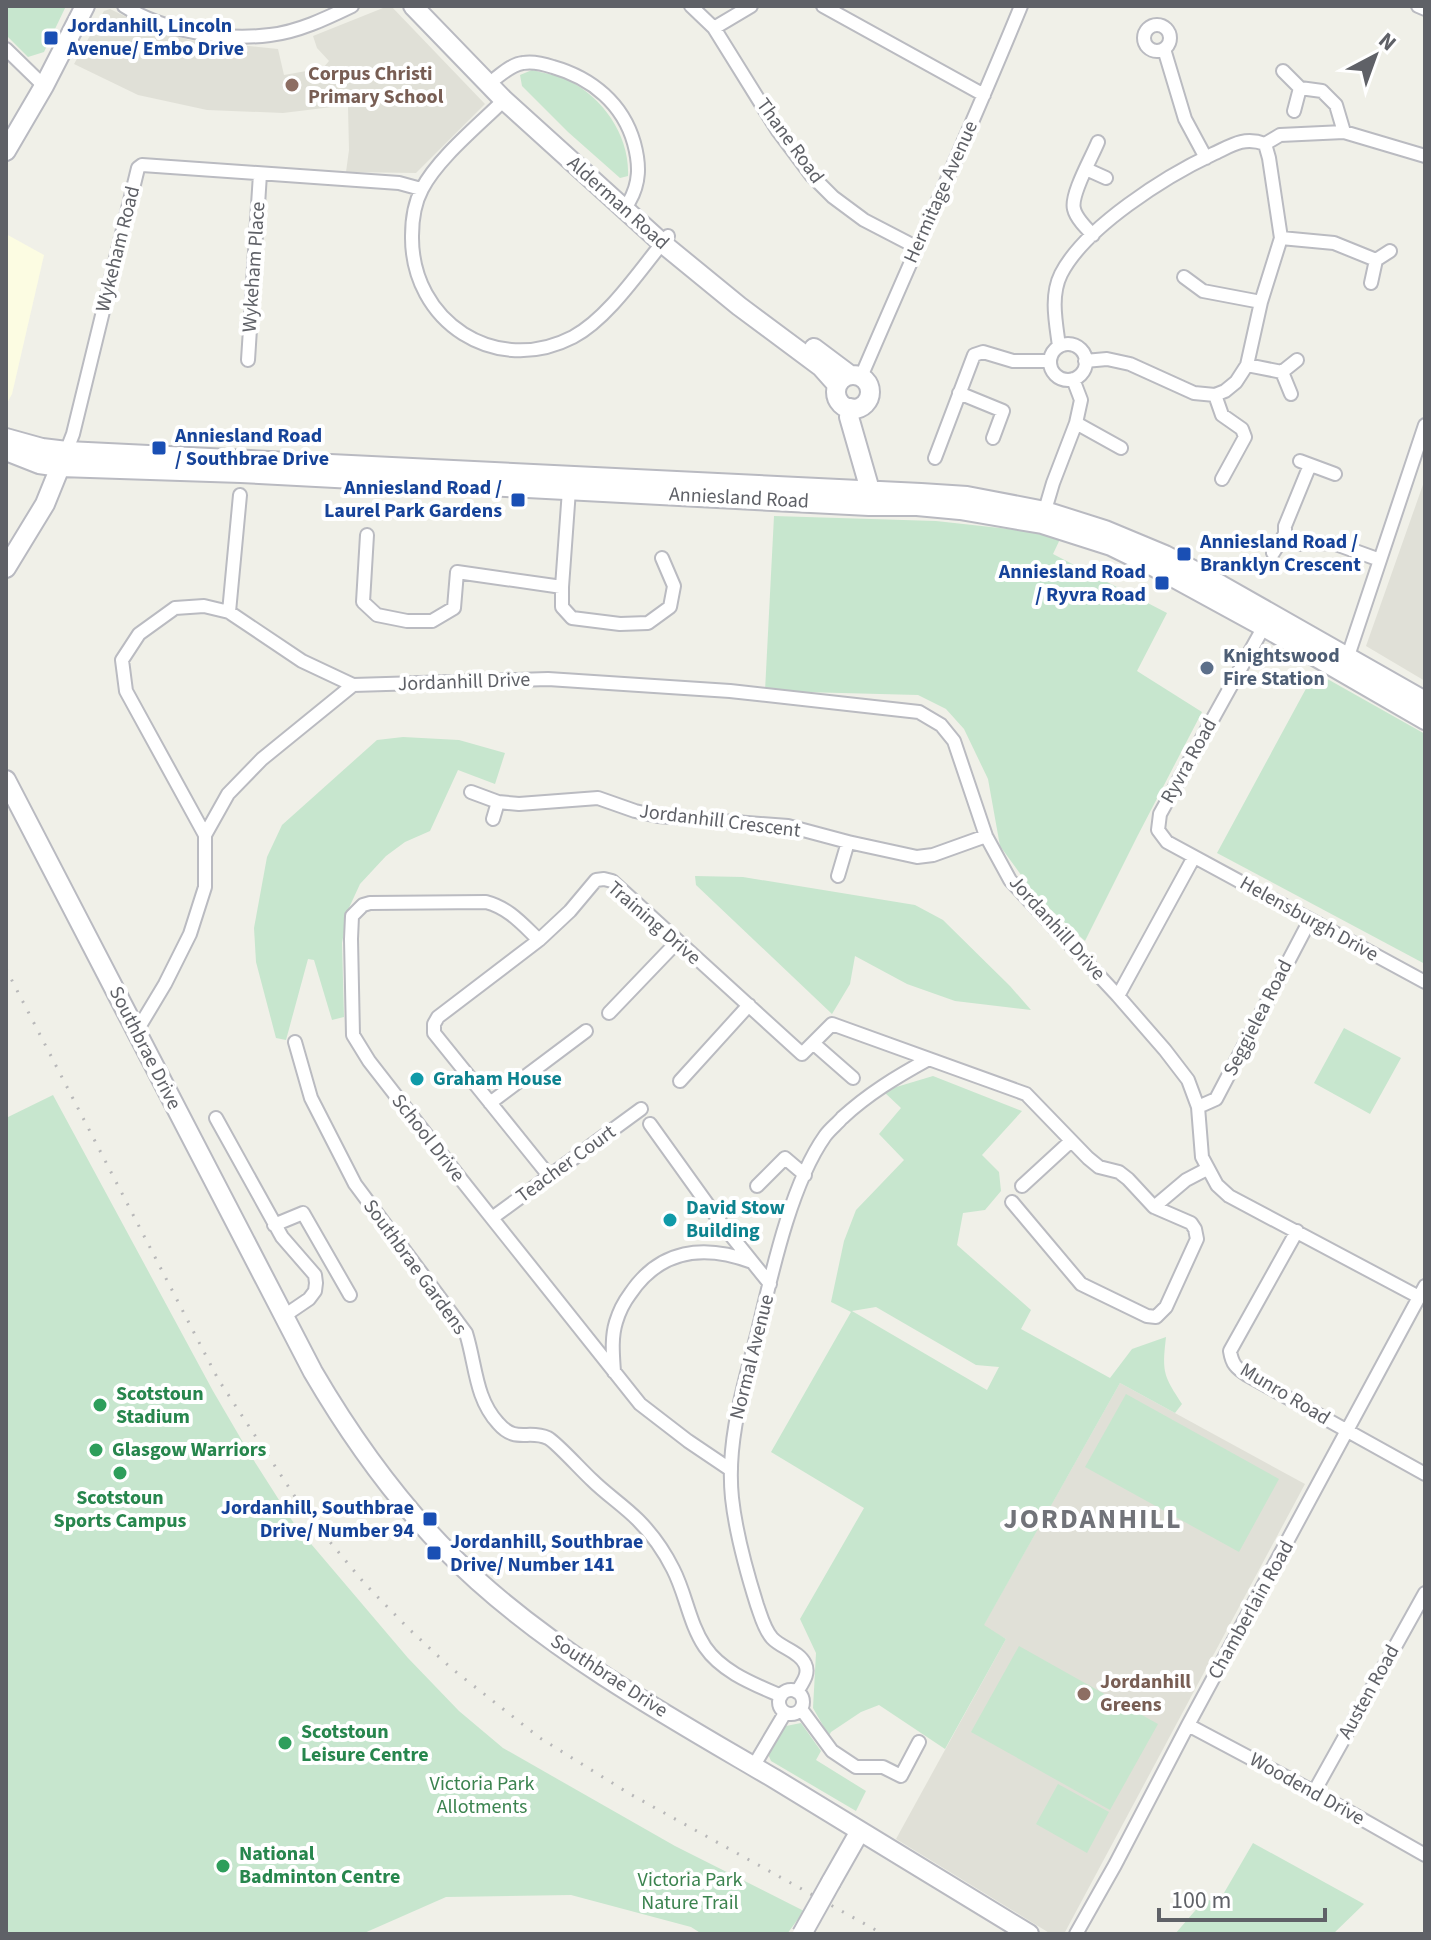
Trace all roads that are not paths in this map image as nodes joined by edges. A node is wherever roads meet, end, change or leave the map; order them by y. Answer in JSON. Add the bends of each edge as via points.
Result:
{"nodes":[{"id":1,"x":85,"y":6,"type":"edge"},
{"id":2,"x":124,"y":6,"type":"edge"},
{"id":3,"x":352,"y":6,"type":"edge"},
{"id":4,"x":413,"y":6,"type":"edge"},
{"id":5,"x":431,"y":6,"type":"edge"},
{"id":6,"x":691,"y":6,"type":"edge"},
{"id":7,"x":751,"y":6,"type":"edge"},
{"id":8,"x":823,"y":6,"type":"edge"},
{"id":9,"x":1021,"y":6,"type":"edge"},
{"id":10,"x":1418,"y":6,"type":"edge"},
{"id":11,"x":1425,"y":9,"type":"edge"},
{"id":12,"x":714,"y":28,"type":"junction"},
{"id":13,"x":6,"y":49,"type":"edge"},
{"id":14,"x":1164,"y":49,"type":"dead end"},
{"id":15,"x":1283,"y":71,"type":"dead end"},
{"id":16,"x":496,"y":78,"type":"junction"},
{"id":17,"x":44,"y":86,"type":"junction"},
{"id":18,"x":1300,"y":88,"type":"junction"},
{"id":19,"x":984,"y":95,"type":"junction"},
{"id":20,"x":504,"y":100,"type":"junction"},
{"id":21,"x":1294,"y":111,"type":"dead end"},
{"id":22,"x":1344,"y":132,"type":"junction"},
{"id":23,"x":1098,"y":142,"type":"dead end"},
{"id":24,"x":1265,"y":144,"type":"junction"},
{"id":25,"x":6,"y":151,"type":"edge"},
{"id":26,"x":1425,"y":156,"type":"edge"},
{"id":27,"x":1206,"y":158,"type":"junction"},
{"id":28,"x":1086,"y":169,"type":"junction"},
{"id":29,"x":260,"y":174,"type":"junction"},
{"id":30,"x":1106,"y":178,"type":"dead end"},
{"id":31,"x":421,"y":189,"type":"junction"},
{"id":32,"x":629,"y":202,"type":"junction"},
{"id":33,"x":1093,"y":235,"type":"junction"},
{"id":34,"x":1281,"y":238,"type":"junction"},
{"id":35,"x":665,"y":240,"type":"junction"},
{"id":36,"x":916,"y":247,"type":"junction"},
{"id":37,"x":1390,"y":251,"type":"dead end"},
{"id":38,"x":1376,"y":260,"type":"junction"},
{"id":39,"x":1184,"y":277,"type":"dead end"},
{"id":40,"x":1371,"y":283,"type":"dead end"},
{"id":41,"x":1261,"y":302,"type":"junction"},
{"id":42,"x":1059,"y":346,"type":"junction"},
{"id":43,"x":248,"y":360,"type":"dead end"},
{"id":44,"x":1297,"y":360,"type":"dead end"},
{"id":45,"x":1050,"y":361,"type":"junction"},
{"id":46,"x":1085,"y":361,"type":"junction"},
{"id":47,"x":1247,"y":365,"type":"junction"},
{"id":48,"x":1282,"y":372,"type":"junction"},
{"id":49,"x":849,"y":379,"type":"junction"},
{"id":50,"x":1073,"y":379,"type":"junction"},
{"id":51,"x":959,"y":393,"type":"junction"},
{"id":52,"x":1291,"y":394,"type":"dead end"},
{"id":53,"x":1215,"y":395,"type":"junction"},
{"id":54,"x":850,"y":408,"type":"junction"},
{"id":55,"x":1076,"y":423,"type":"junction"},
{"id":56,"x":1425,"y":425,"type":"edge"},
{"id":57,"x":6,"y":438,"type":"edge"},
{"id":58,"x":993,"y":438,"type":"dead end"},
{"id":59,"x":1121,"y":448,"type":"dead end"},
{"id":60,"x":6,"y":451,"type":"edge"},
{"id":61,"x":935,"y":458,"type":"dead end"},
{"id":62,"x":63,"y":459,"type":"junction"},
{"id":63,"x":1335,"y":474,"type":"dead end"},
{"id":64,"x":469,"y":478,"type":"junction"},
{"id":65,"x":1222,"y":479,"type":"dead end"},
{"id":66,"x":569,"y":490,"type":"junction"},
{"id":67,"x":240,"y":495,"type":"dead end"},
{"id":68,"x":870,"y":498,"type":"junction"},
{"id":69,"x":1043,"y":517,"type":"junction"},
{"id":70,"x":1285,"y":534,"type":"junction"},
{"id":71,"x":367,"y":535,"type":"dead end"},
{"id":72,"x":1273,"y":553,"type":"dead end"},
{"id":73,"x":662,"y":558,"type":"dead end"},
{"id":74,"x":1380,"y":560,"type":"junction"},
{"id":75,"x":6,"y":568,"type":"edge"},
{"id":76,"x":562,"y":587,"type":"junction"},
{"id":77,"x":229,"y":612,"type":"junction"},
{"id":78,"x":1268,"y":620,"type":"junction"},
{"id":79,"x":1345,"y":665,"type":"junction"},
{"id":80,"x":353,"y":685,"type":"junction"},
{"id":81,"x":1425,"y":701,"type":"edge"},
{"id":82,"x":1425,"y":720,"type":"edge"},
{"id":83,"x":6,"y":780,"type":"edge"},
{"id":84,"x":471,"y":792,"type":"dead end"},
{"id":85,"x":498,"y":802,"type":"junction"},
{"id":86,"x":493,"y":819,"type":"dead end"},
{"id":87,"x":205,"y":835,"type":"junction"},
{"id":88,"x":986,"y":836,"type":"junction"},
{"id":89,"x":848,"y":842,"type":"junction"},
{"id":90,"x":1194,"y":857,"type":"junction"},
{"id":91,"x":838,"y":876,"type":"dead end"},
{"id":92,"x":1310,"y":920,"type":"junction"},
{"id":93,"x":539,"y":940,"type":"junction"},
{"id":94,"x":677,"y":942,"type":"junction"},
{"id":95,"x":1425,"y":982,"type":"edge"},
{"id":96,"x":1118,"y":996,"type":"junction"},
{"id":97,"x":749,"y":1005,"type":"junction"},
{"id":98,"x":609,"y":1013,"type":"dead end"},
{"id":99,"x":135,"y":1029,"type":"junction"},
{"id":100,"x":586,"y":1031,"type":"dead end"},
{"id":101,"x":295,"y":1042,"type":"dead end"},
{"id":102,"x":813,"y":1043,"type":"junction"},
{"id":103,"x":927,"y":1060,"type":"junction"},
{"id":104,"x":853,"y":1078,"type":"dead end"},
{"id":105,"x":680,"y":1081,"type":"dead end"},
{"id":106,"x":490,"y":1103,"type":"junction"},
{"id":107,"x":1198,"y":1107,"type":"junction"},
{"id":108,"x":641,"y":1109,"type":"dead end"},
{"id":109,"x":216,"y":1118,"type":"dead end"},
{"id":110,"x":650,"y":1124,"type":"dead end"},
{"id":111,"x":1071,"y":1141,"type":"junction"},
{"id":112,"x":1207,"y":1169,"type":"junction"},
{"id":113,"x":805,"y":1175,"type":"junction"},
{"id":114,"x":550,"y":1177,"type":"junction"},
{"id":115,"x":757,"y":1186,"type":"dead end"},
{"id":116,"x":1022,"y":1186,"type":"dead end"},
{"id":117,"x":1012,"y":1202,"type":"dead end"},
{"id":118,"x":1154,"y":1207,"type":"junction"},
{"id":119,"x":492,"y":1218,"type":"junction"},
{"id":120,"x":274,"y":1225,"type":"junction"},
{"id":121,"x":1297,"y":1231,"type":"junction"},
{"id":122,"x":752,"y":1262,"type":"junction"},
{"id":123,"x":770,"y":1284,"type":"junction"},
{"id":124,"x":1422,"y":1292,"type":"edge"},
{"id":125,"x":350,"y":1295,"type":"dead end"},
{"id":126,"x":284,"y":1316,"type":"junction"},
{"id":127,"x":614,"y":1372,"type":"junction"},
{"id":128,"x":1347,"y":1430,"type":"junction"},
{"id":129,"x":731,"y":1470,"type":"junction"},
{"id":130,"x":1425,"y":1474,"type":"edge"},
{"id":131,"x":1425,"y":1593,"type":"edge"},
{"id":132,"x":797,"y":1692,"type":"junction"},
{"id":133,"x":781,"y":1696,"type":"junction"},
{"id":134,"x":801,"y":1709,"type":"junction"},
{"id":135,"x":785,"y":1713,"type":"junction"},
{"id":136,"x":1188,"y":1725,"type":"junction"},
{"id":137,"x":919,"y":1742,"type":"dead end"},
{"id":138,"x":753,"y":1767,"type":"junction"},
{"id":139,"x":1314,"y":1792,"type":"junction"},
{"id":140,"x":860,"y":1831,"type":"junction"},
{"id":141,"x":1425,"y":1855,"type":"edge"},
{"id":142,"x":802,"y":1934,"type":"edge"},
{"id":143,"x":1029,"y":1934,"type":"edge"},
{"id":144,"x":1076,"y":1934,"type":"edge"}],
"edges":[{"from":1,"to":17,"type":"street"},
{"from":2,"to":3,"type":"street","via":[[200,33],[270,35],[319,22]]},
{"from":4,"to":20,"type":"street","name":"Alderman Road"},
{"from":5,"to":16,"type":"street","name":"Alderman Road"},
{"from":6,"to":12,"type":"street","name":"Thane Road"},
{"from":7,"to":12,"type":"street"},
{"from":8,"to":19,"type":"street"},
{"from":9,"to":19,"type":"street","name":"Hermitage Avenue"},
{"from":10,"to":11,"type":"street"},
{"from":12,"to":36,"type":"street","name":"Thane Road","via":[[811,175],[864,220]]},
{"from":13,"to":17,"type":"street"},
{"from":14,"to":27,"type":"street","via":[[1185,119]]},
{"from":15,"to":18,"type":"street"},
{"from":16,"to":32,"type":"street","name":"Alderman Road"},
{"from":16,"to":32,"type":"street","name":"Alderman Road","via":[[523,63],[547,65],[608,97],[626,121],[636,150],[638,180]]},
{"from":17,"to":25,"type":"street"},
{"from":18,"to":21,"type":"street"},
{"from":18,"to":22,"type":"street","via":[[1322,91],[1336,105]]},
{"from":19,"to":36,"type":"street","name":"Hermitage Avenue"},
{"from":20,"to":31,"type":"street"},
{"from":20,"to":35,"type":"street","name":"Alderman Road"},
{"from":22,"to":24,"type":"street","via":[[1280,135]]},
{"from":22,"to":26,"type":"street"},
{"from":23,"to":28,"type":"street"},
{"from":24,"to":27,"type":"street","via":[[1240,142]]},
{"from":24,"to":34,"type":"street"},
{"from":27,"to":33,"type":"street","via":[[1152,188]]},
{"from":28,"to":30,"type":"street"},
{"from":28,"to":33,"type":"street","via":[[1074,210]]},
{"from":29,"to":31,"type":"street","name":"Wykeham Road"},
{"from":29,"to":43,"type":"street","name":"Wykeham Place"},
{"from":29,"to":62,"type":"street","name":"Wykeham Road","via":[[138,168]]},
{"from":31,"to":35,"type":"street","via":[[411,249],[431,305],[454,328],[496,347],[532,350],[585,330]]},
{"from":32,"to":35,"type":"street","name":"Alderman Road"},
{"from":33,"to":42,"type":"street","via":[[1067,265],[1055,293]]},
{"from":34,"to":38,"type":"street","via":[[1334,243]]},
{"from":34,"to":41,"type":"street"},
{"from":35,"to":49,"type":"street","name":"Alderman Road","via":[[739,306],[821,367]]},
{"from":36,"to":49,"type":"street","name":"Hermitage Avenue"},
{"from":37,"to":38,"type":"street"},
{"from":38,"to":40,"type":"street"},
{"from":39,"to":41,"type":"street","via":[[1203,291]]},
{"from":41,"to":47,"type":"street"},
{"from":42,"to":45,"type":"street"},
{"from":42,"to":46,"type":"street","via":[[1076,347]]},
{"from":44,"to":48,"type":"street"},
{"from":45,"to":50,"type":"street","via":[[1057,377]]},
{"from":45,"to":51,"type":"street","via":[[974,355]]},
{"from":46,"to":50,"type":"street","via":[[1083,372]]},
{"from":46,"to":53,"type":"street","via":[[1130,364],[1194,393]]},
{"from":47,"to":48,"type":"street"},
{"from":47,"to":53,"type":"street","via":[[1236,382]]},
{"from":48,"to":52,"type":"street"},
{"from":49,"to":54,"type":"street","name":"Alderman Road","via":[[836,390],[838,400]]},
{"from":49,"to":54,"type":"street","via":[[869,386],[862,406]]},
{"from":50,"to":55,"type":"street","via":[[1081,400]]},
{"from":51,"to":58,"type":"street","via":[[1003,411]]},
{"from":51,"to":61,"type":"street"},
{"from":53,"to":65,"type":"street","via":[[1222,415],[1245,437]]},
{"from":54,"to":68,"type":"street","name":"Alderman Road"},
{"from":55,"to":59,"type":"street"},
{"from":55,"to":69,"type":"street"},
{"from":56,"to":74,"type":"street"},
{"from":57,"to":62,"type":"street","name":"Anniesland Road"},
{"from":60,"to":62,"type":"street","name":"Anniesland Road","via":[[39,464]]},
{"from":62,"to":64,"type":"street","name":"Anniesland Road","via":[[241,473]]},
{"from":62,"to":75,"type":"street","via":[[45,504]]},
{"from":63,"to":70,"type":"street","via":[[1305,463]]},
{"from":64,"to":66,"type":"street","name":"Anniesland Road"},
{"from":64,"to":68,"type":"street","name":"Anniesland Road"},
{"from":66,"to":68,"type":"street","name":"Anniesland Road"},
{"from":66,"to":76,"type":"street"},
{"from":67,"to":77,"type":"street"},
{"from":68,"to":69,"type":"street","name":"Anniesland Road","via":[[967,496]]},
{"from":69,"to":78,"type":"street","name":"Anniesland Road"},
{"from":70,"to":72,"type":"street"},
{"from":70,"to":74,"type":"street","via":[[1298,544],[1333,543]]},
{"from":71,"to":76,"type":"street","via":[[363,602],[377,615],[432,621],[454,608],[457,572]]},
{"from":73,"to":76,"type":"street","via":[[674,586],[670,607],[648,623],[572,618],[562,607]]},
{"from":74,"to":79,"type":"street"},
{"from":77,"to":80,"type":"street","via":[[302,661]]},
{"from":77,"to":87,"type":"street","via":[[204,606],[175,608],[139,634],[122,660],[126,691]]},
{"from":78,"to":79,"type":"street","name":"Anniesland Road"},
{"from":78,"to":90,"type":"street","name":"Ryvra Road","via":[[1160,814],[1158,830],[1167,842]]},
{"from":79,"to":81,"type":"street","name":"Anniesland Road"},
{"from":79,"to":82,"type":"street","name":"Anniesland Road"},
{"from":80,"to":87,"type":"street","via":[[245,776]]},
{"from":80,"to":88,"type":"street","name":"Jordanhill Drive","via":[[548,679],[730,691],[919,712],[941,725],[954,741]]},
{"from":83,"to":99,"type":"street","name":"Southbrae Drive"},
{"from":84,"to":85,"type":"street","name":"Jordanhill Crescent"},
{"from":85,"to":86,"type":"street"},
{"from":85,"to":89,"type":"street","name":"Jordanhill Crescent","via":[[598,798],[658,816],[788,826]]},
{"from":87,"to":99,"type":"street","via":[[205,887],[190,934]]},
{"from":88,"to":89,"type":"street","name":"Jordanhill Crescent","via":[[917,857]]},
{"from":88,"to":96,"type":"street","name":"Jordanhill Drive","via":[[1010,880]]},
{"from":89,"to":91,"type":"street"},
{"from":90,"to":92,"type":"street","name":"Helensburgh Drive"},
{"from":90,"to":96,"type":"street"},
{"from":92,"to":95,"type":"street","name":"Helensburgh Drive"},
{"from":92,"to":107,"type":"street","name":"Seggielea Road","via":[[1216,1099]]},
{"from":93,"to":94,"type":"street","name":"Training Drive","via":[[596,880],[604,879]]},
{"from":93,"to":106,"type":"street","name":"Training Drive","via":[[434,1024],[434,1033]]},
{"from":93,"to":119,"type":"street","name":"School Drive","via":[[508,911],[486,902],[370,903],[352,916],[353,1035]]},
{"from":94,"to":97,"type":"street","name":"Training Drive"},
{"from":94,"to":98,"type":"street"},
{"from":96,"to":107,"type":"street","name":"Jordanhill Drive","via":[[1188,1080]]},
{"from":97,"to":102,"type":"street","name":"Training Drive","via":[[802,1054]]},
{"from":97,"to":105,"type":"street"},
{"from":99,"to":126,"type":"street","name":"Southbrae Drive"},
{"from":100,"to":106,"type":"street"},
{"from":101,"to":133,"type":"street","name":"Southbrae Gardens","via":[[311,1098],[355,1184],[466,1333],[487,1410],[514,1436],[549,1438],[637,1519],[674,1570],[706,1649],[727,1668]]},
{"from":102,"to":103,"type":"street","via":[[832,1024]]},
{"from":102,"to":104,"type":"street"},
{"from":103,"to":111,"type":"street","via":[[1026,1094]]},
{"from":103,"to":113,"type":"street","name":"Normal Avenue","via":[[863,1099],[828,1132]]},
{"from":106,"to":114,"type":"street","name":"Training Drive"},
{"from":107,"to":112,"type":"street","name":"Jordanhill Drive"},
{"from":108,"to":114,"type":"street","name":"Teacher Court"},
{"from":109,"to":120,"type":"street"},
{"from":110,"to":122,"type":"street"},
{"from":111,"to":116,"type":"street"},
{"from":111,"to":118,"type":"street","via":[[1099,1167],[1128,1179]]},
{"from":112,"to":118,"type":"street"},
{"from":112,"to":121,"type":"street","via":[[1229,1196]]},
{"from":113,"to":115,"type":"street","via":[[785,1158]]},
{"from":113,"to":123,"type":"street","name":"Normal Avenue"},
{"from":114,"to":119,"type":"street","name":"Teacher Court"},
{"from":117,"to":118,"type":"street","via":[[1081,1284],[1156,1317],[1166,1307],[1197,1234],[1191,1223]]},
{"from":119,"to":127,"type":"street","name":"School Drive"},
{"from":120,"to":125,"type":"street","via":[[303,1213]]},
{"from":120,"to":126,"type":"street","via":[[316,1283],[309,1299]]},
{"from":121,"to":124,"type":"street"},
{"from":121,"to":128,"type":"street","name":"Munro Road","via":[[1230,1351],[1231,1360],[1236,1368]]},
{"from":122,"to":123,"type":"street"},
{"from":122,"to":127,"type":"street","via":[[707,1251],[655,1266],[636,1285],[615,1323]]},
{"from":123,"to":129,"type":"street","name":"Normal Avenue","via":[[734,1428]]},
{"from":124,"to":128,"type":"street","name":"Chamberlain Road"},
{"from":126,"to":138,"type":"street","name":"Southbrae Drive","via":[[326,1395],[375,1468],[476,1579],[577,1658]]},
{"from":127,"to":129,"type":"street","name":"School Drive","via":[[640,1404]]},
{"from":128,"to":130,"type":"street","name":"Munro Road"},
{"from":128,"to":136,"type":"street","name":"Chamberlain Road"},
{"from":129,"to":132,"type":"street","name":"Normal Avenue","via":[[743,1559],[764,1625],[771,1638],[806,1664]]},
{"from":131,"to":139,"type":"street","name":"Austen Road"},
{"from":132,"to":133,"type":"street"},
{"from":132,"to":134,"type":"street","via":[[803,1698]]},
{"from":133,"to":135,"type":"street"},
{"from":134,"to":135,"type":"street"},
{"from":134,"to":137,"type":"street","via":[[832,1751],[856,1767],[883,1767],[901,1776]]},
{"from":135,"to":138,"type":"street"},
{"from":136,"to":139,"type":"street","name":"Woodend Drive"},
{"from":136,"to":144,"type":"street","name":"Chamberlain Road"},
{"from":138,"to":140,"type":"street","name":"Southbrae Drive"},
{"from":139,"to":141,"type":"street","name":"Woodend Drive"},
{"from":140,"to":142,"type":"street","bridge":true},
{"from":140,"to":143,"type":"street","name":"Southbrae Drive"}]}
